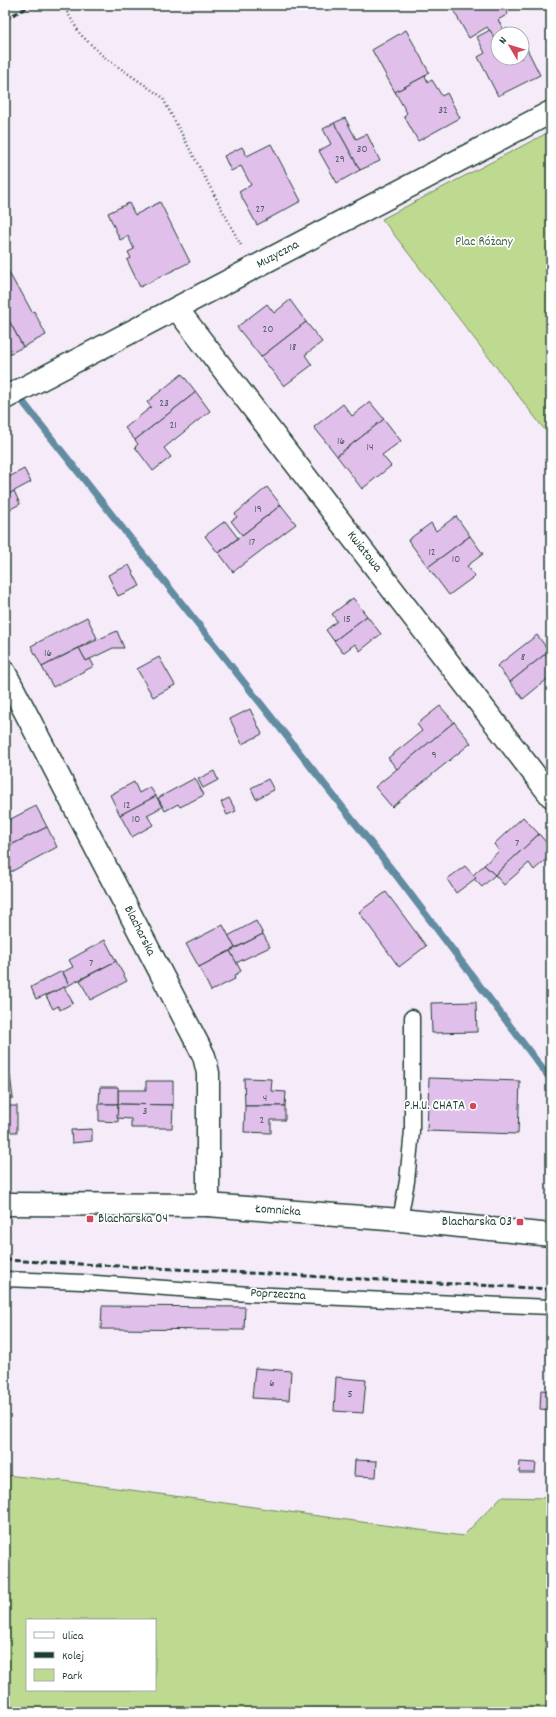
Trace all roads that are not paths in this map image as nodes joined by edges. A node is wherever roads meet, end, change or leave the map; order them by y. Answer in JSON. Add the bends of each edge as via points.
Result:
{"nodes":[{"id":1,"x":551,"y":112,"type":"edge"},
{"id":2,"x":177,"y":309,"type":"junction"},
{"id":3,"x":5,"y":398,"type":"edge"},
{"id":4,"x":5,"y":673,"type":"edge"},
{"id":5,"x":551,"y":796,"type":"edge"},
{"id":6,"x":412,"y":1017,"type":"dead end"},
{"id":7,"x":5,"y":1204,"type":"edge"},
{"id":8,"x":208,"y":1205,"type":"junction"},
{"id":9,"x":400,"y":1220,"type":"junction"},
{"id":10,"x":551,"y":1235,"type":"edge"},
{"id":11,"x":5,"y":1278,"type":"edge"},
{"id":12,"x":551,"y":1307,"type":"edge"}],
"edges":[{"from":1,"to":2,"type":"street","name":"Muzyczna"},
{"from":2,"to":3,"type":"street","name":"Muzyczna"},
{"from":2,"to":5,"type":"street","name":"Kwiatowa"},
{"from":4,"to":8,"type":"street","name":"Blacharska","via":[[204,1056],[208,1073]]},
{"from":6,"to":9,"type":"lane","via":[[412,1131]]},
{"from":7,"to":8,"type":"street","name":"Łomnicka"},
{"from":8,"to":9,"type":"street","name":"Łomnicka"},
{"from":9,"to":10,"type":"street","name":"Łomnicka"},
{"from":11,"to":12,"type":"lane","name":"Poprzeczna","via":[[249,1294]]}]}
